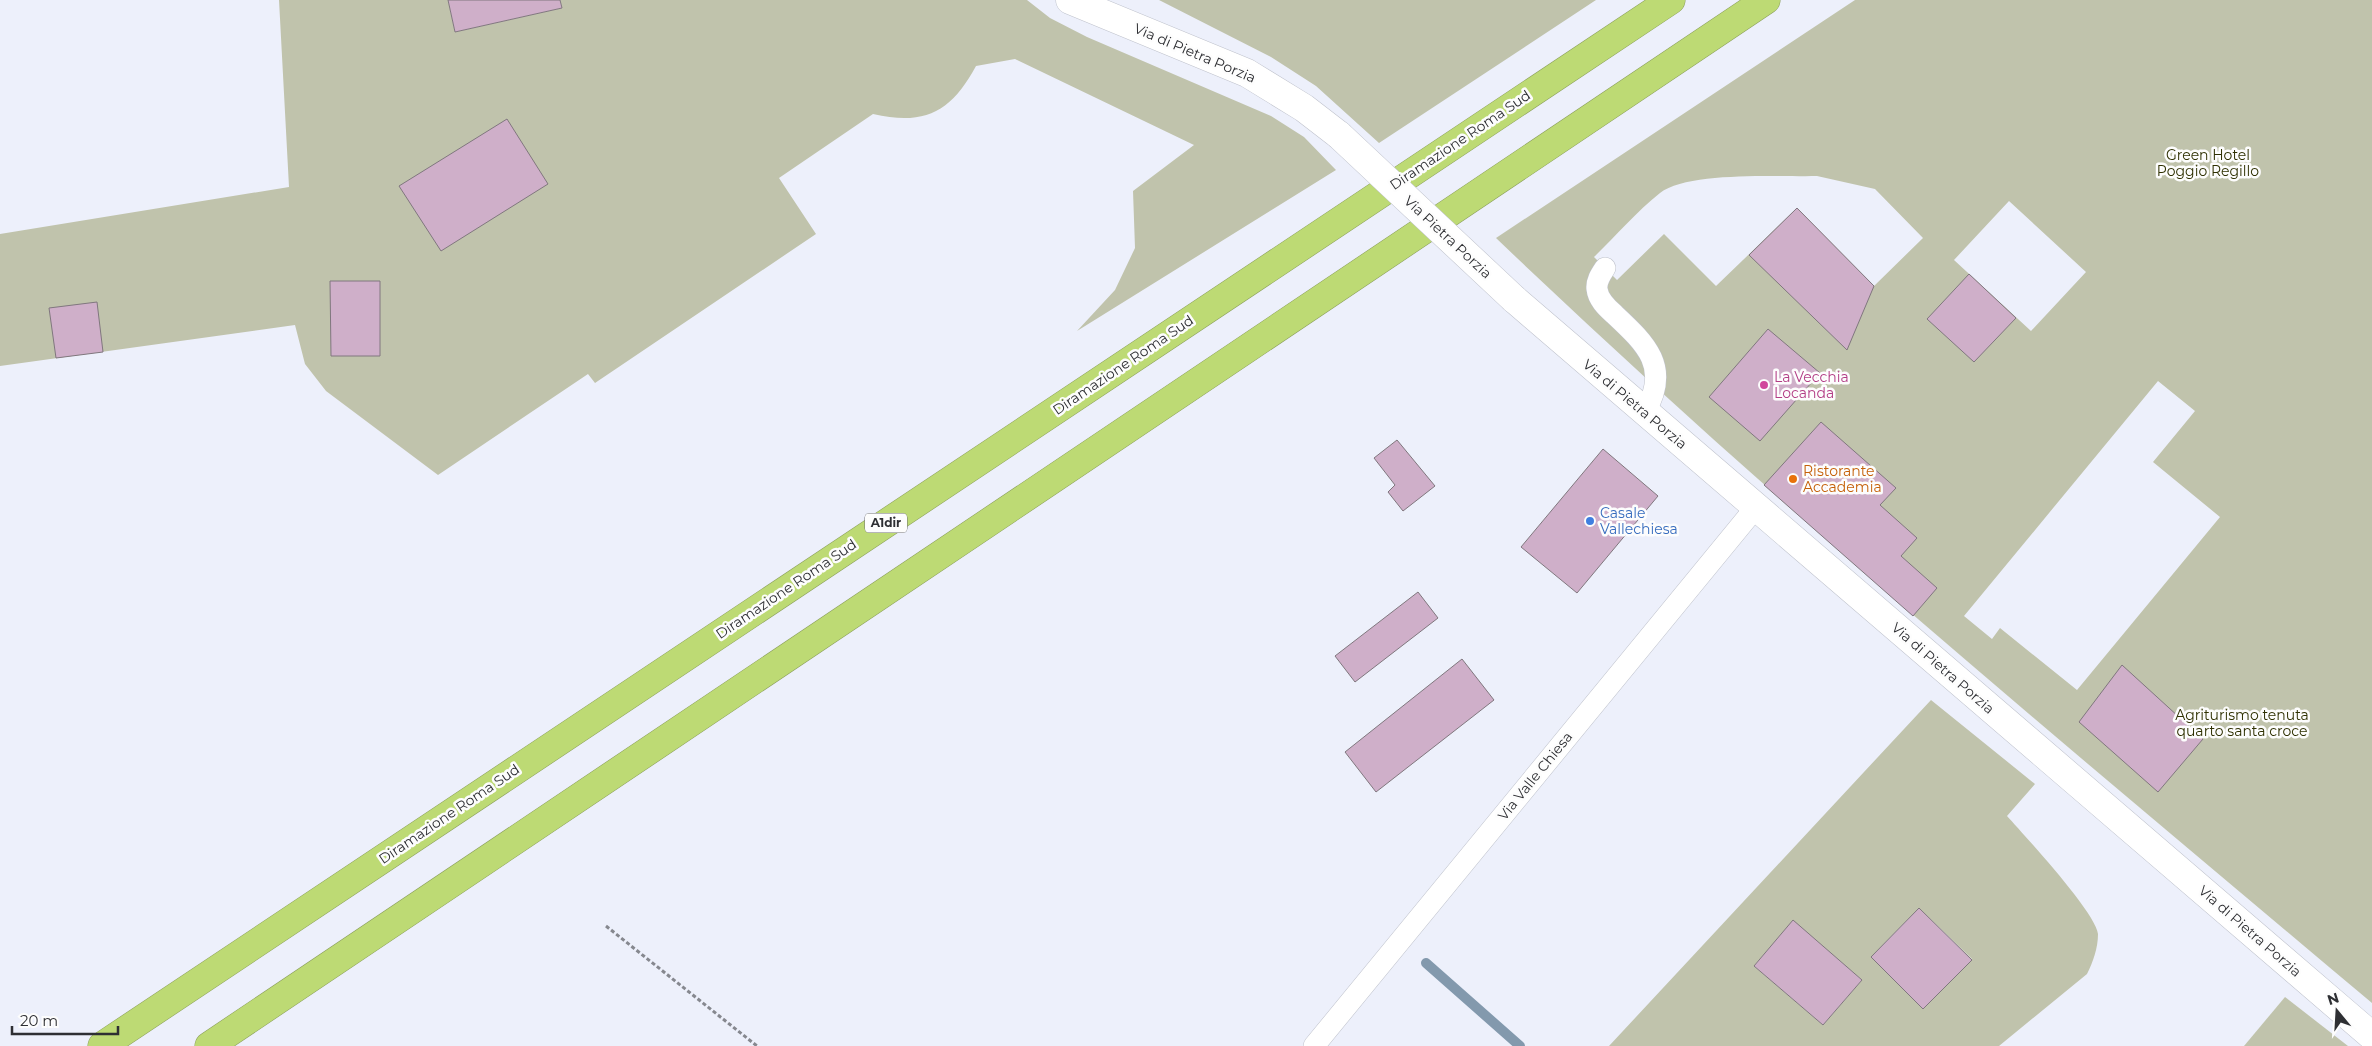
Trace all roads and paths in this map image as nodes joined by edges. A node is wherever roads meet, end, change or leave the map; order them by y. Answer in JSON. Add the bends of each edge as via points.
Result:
{"nodes":[{"id":1,"x":1070,"y":0,"type":"edge"},
{"id":2,"x":1671,"y":0,"type":"edge"},
{"id":3,"x":1766,"y":0,"type":"edge"},
{"id":4,"x":1339,"y":135,"type":"joint"},
{"id":5,"x":1605,"y":268,"type":"dead end"},
{"id":6,"x":1514,"y":299,"type":"joint"},
{"id":7,"x":1646,"y":412,"type":"junction"},
{"id":8,"x":1756,"y":507,"type":"junction"},
{"id":9,"x":606,"y":926,"type":"dead end"},
{"id":10,"x":2372,"y":1036,"type":"edge"},
{"id":11,"x":102,"y":1046,"type":"edge"},
{"id":12,"x":209,"y":1046,"type":"edge"},
{"id":13,"x":757,"y":1046,"type":"edge"},
{"id":14,"x":1314,"y":1046,"type":"edge"}],
"edges":[{"from":1,"to":4,"type":"street","name":"Via di Pietra Porzia","via":[[1247,73],[1304,108]]},
{"from":2,"to":11,"type":"highway","name":"Diramazione Roma Sud","number":"A1dir"},
{"from":3,"to":12,"type":"highway"},
{"from":4,"to":6,"type":"street","name":"Via Pietra Porzia","bridge":true},
{"from":5,"to":7,"type":"lane","via":[[1598,278],[1598,295],[1644,344],[1656,369],[1656,386]]},
{"from":6,"to":7,"type":"street","name":"Via di Pietra Porzia"},
{"from":7,"to":8,"type":"street","name":"Via di Pietra Porzia"},
{"from":8,"to":10,"type":"street","name":"Via di Pietra Porzia"},
{"from":8,"to":14,"type":"lane","name":"Via Valle Chiesa"},
{"from":9,"to":13,"type":"path"}]}
